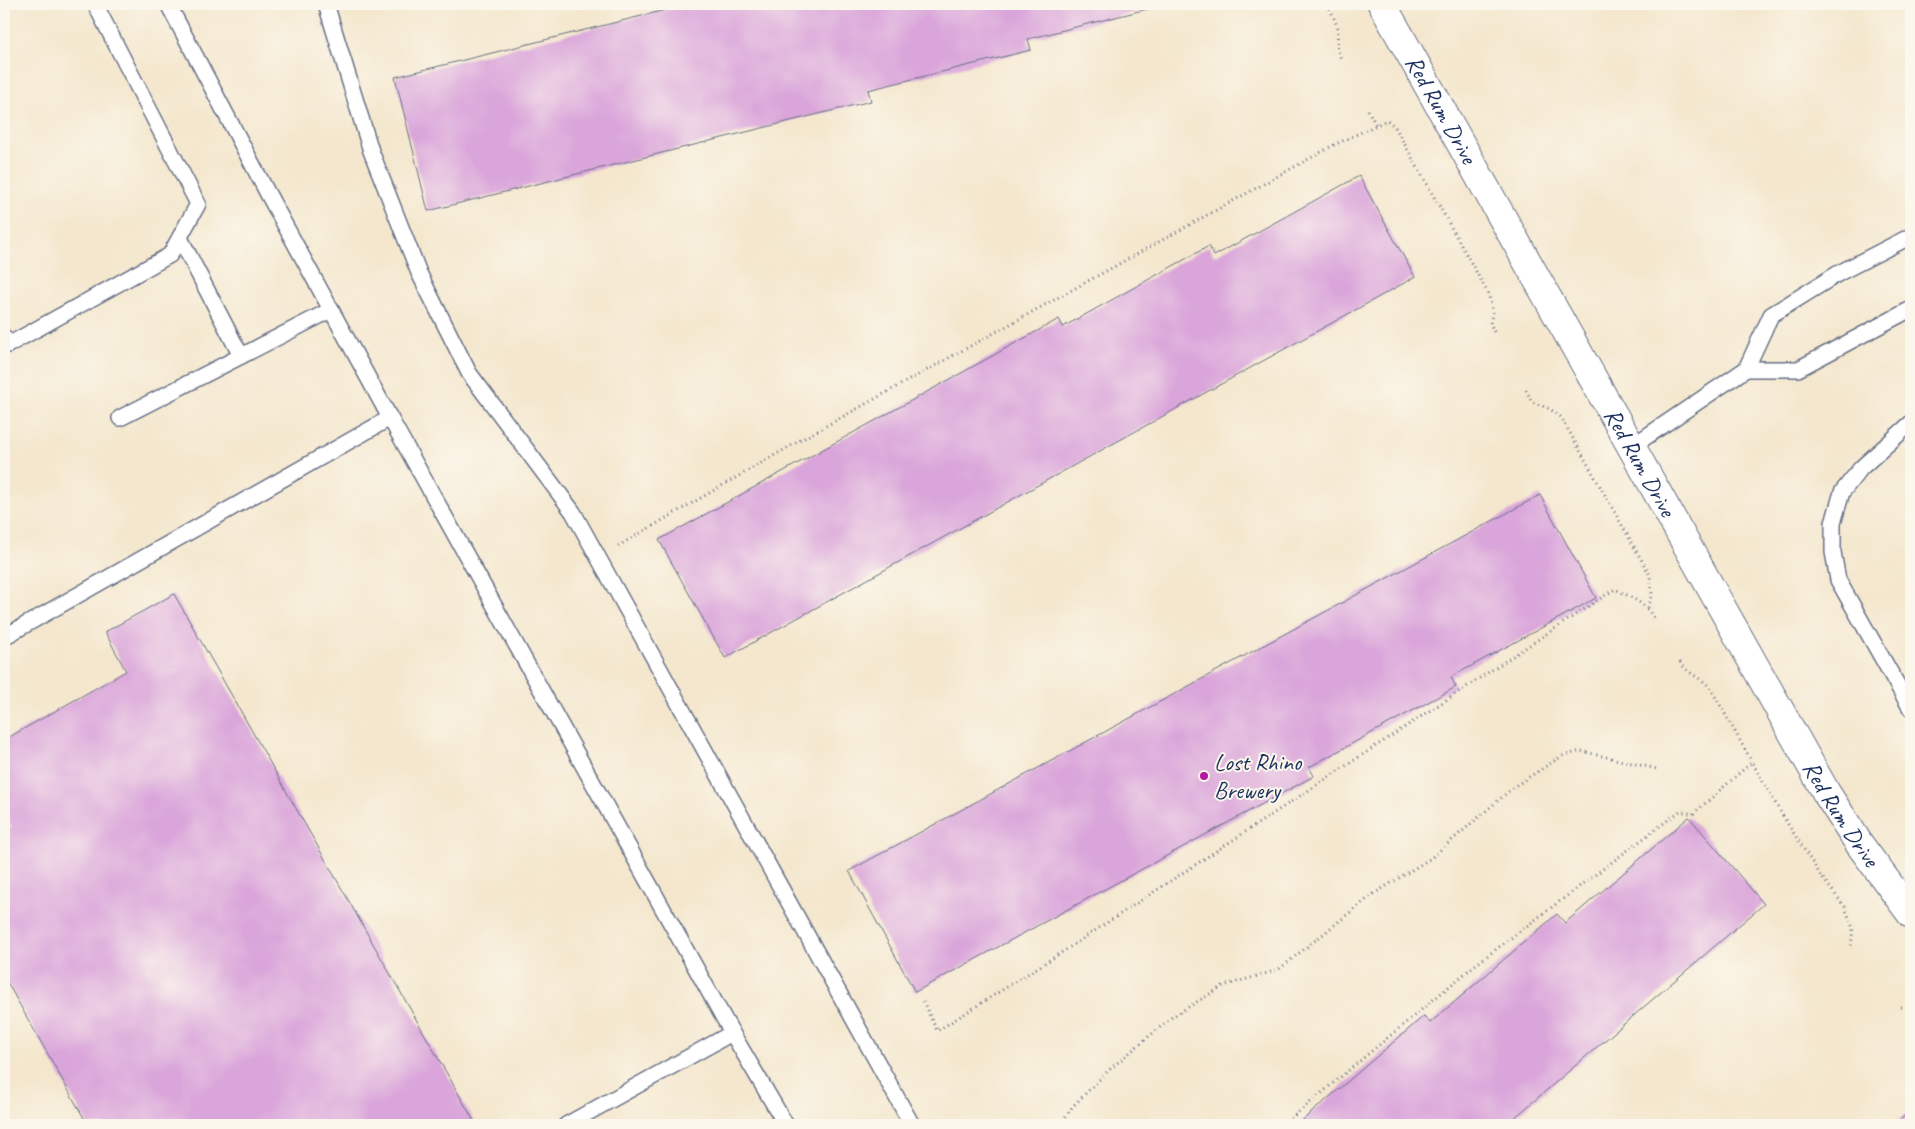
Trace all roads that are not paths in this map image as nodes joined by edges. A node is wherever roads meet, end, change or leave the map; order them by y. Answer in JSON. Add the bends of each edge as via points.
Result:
{"nodes":[{"id":1,"x":95,"y":4,"type":"edge"},
{"id":2,"x":168,"y":4,"type":"edge"},
{"id":3,"x":326,"y":4,"type":"edge"},
{"id":4,"x":1382,"y":4,"type":"edge"},
{"id":5,"x":1911,"y":236,"type":"edge"},
{"id":6,"x":180,"y":238,"type":"junction"},
{"id":7,"x":1911,"y":309,"type":"edge"},
{"id":8,"x":331,"y":310,"type":"junction"},
{"id":9,"x":4,"y":337,"type":"edge"},
{"id":10,"x":241,"y":356,"type":"junction"},
{"id":11,"x":1746,"y":369,"type":"junction"},
{"id":12,"x":120,"y":418,"type":"dead end"},
{"id":13,"x":390,"y":418,"type":"junction"},
{"id":14,"x":1911,"y":423,"type":"edge"},
{"id":15,"x":1631,"y":447,"type":"junction"},
{"id":16,"x":4,"y":638,"type":"edge"},
{"id":17,"x":1911,"y":709,"type":"edge"},
{"id":18,"x":1911,"y":914,"type":"edge"},
{"id":19,"x":732,"y":1033,"type":"junction"},
{"id":20,"x":566,"y":1125,"type":"edge"},
{"id":21,"x":786,"y":1125,"type":"edge"},
{"id":22,"x":912,"y":1125,"type":"edge"}],
"edges":[{"from":1,"to":6,"type":"lane","via":[[198,204]]},
{"from":2,"to":8,"type":"lane"},
{"from":3,"to":22,"type":"lane","via":[[371,151],[419,273],[469,373],[573,512]]},
{"from":4,"to":15,"type":"street","name":"Red Rum Drive"},
{"from":5,"to":11,"type":"lane","via":[[1839,273],[1771,315]]},
{"from":6,"to":9,"type":"lane","via":[[170,255],[8,344]]},
{"from":6,"to":10,"type":"lane"},
{"from":7,"to":11,"type":"lane","via":[[1798,369]]},
{"from":8,"to":10,"type":"lane"},
{"from":8,"to":13,"type":"lane"},
{"from":10,"to":12,"type":"lane"},
{"from":11,"to":15,"type":"lane"},
{"from":13,"to":16,"type":"lane"},
{"from":13,"to":19,"type":"lane"},
{"from":14,"to":17,"type":"lane","via":[[1861,468],[1842,492],[1833,523],[1833,552],[1838,580]]},
{"from":15,"to":18,"type":"street","name":"Red Rum Drive","via":[[1827,794]]},
{"from":19,"to":20,"type":"lane"},
{"from":19,"to":21,"type":"lane"}]}
